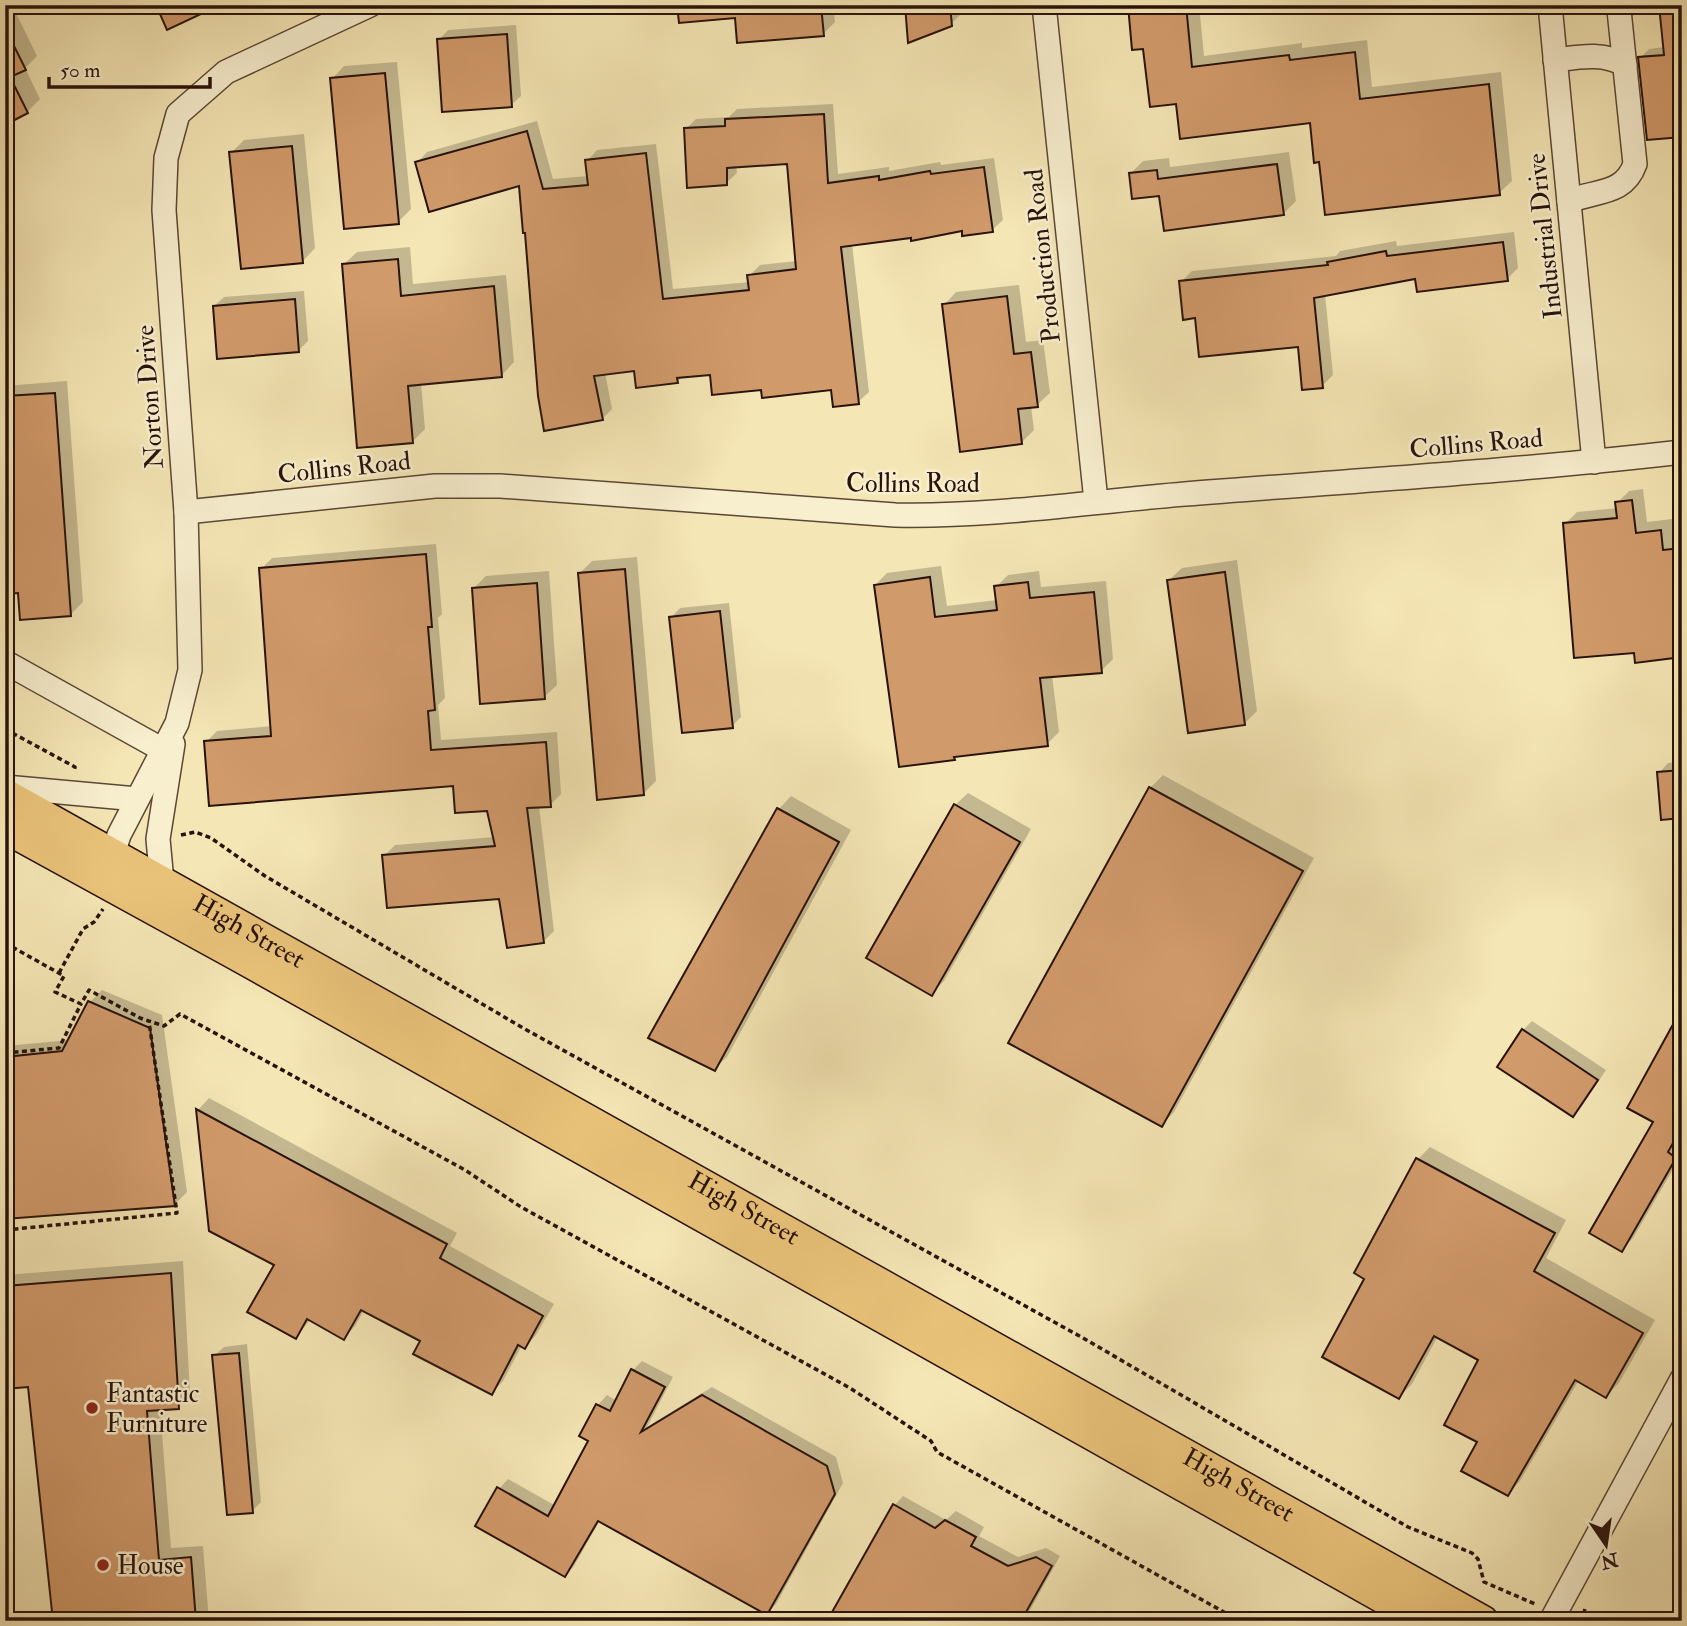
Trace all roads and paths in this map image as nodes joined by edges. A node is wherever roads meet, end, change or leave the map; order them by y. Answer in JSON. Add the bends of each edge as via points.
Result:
{"nodes":[{"id":1,"x":370,"y":5,"type":"edge"},
{"id":2,"x":1044,"y":5,"type":"edge"},
{"id":3,"x":1550,"y":5,"type":"edge"},
{"id":4,"x":1625,"y":5,"type":"edge"},
{"id":5,"x":1555,"y":60,"type":"junction"},
{"id":6,"x":1625,"y":65,"type":"junction"},
{"id":7,"x":1569,"y":201,"type":"junction"},
{"id":8,"x":1682,"y":452,"type":"edge"},
{"id":9,"x":1594,"y":462,"type":"junction"},
{"id":10,"x":1096,"y":501,"type":"junction"},
{"id":11,"x":186,"y":512,"type":"junction"},
{"id":12,"x":5,"y":662,"type":"edge"},
{"id":13,"x":177,"y":723,"type":"junction"},
{"id":14,"x":163,"y":750,"type":"junction"},
{"id":15,"x":5,"y":787,"type":"edge"},
{"id":16,"x":5,"y":794,"type":"edge"},
{"id":17,"x":137,"y":799,"type":"junction"},
{"id":18,"x":5,"y":828,"type":"edge"},
{"id":19,"x":179,"y":835,"type":"dead end"},
{"id":20,"x":106,"y":867,"type":"junction"},
{"id":21,"x":162,"y":882,"type":"junction"},
{"id":22,"x":5,"y":943,"type":"edge"},
{"id":23,"x":81,"y":1004,"type":"junction"},
{"id":24,"x":149,"y":1021,"type":"junction"},
{"id":25,"x":5,"y":1053,"type":"edge"},
{"id":26,"x":5,"y":1230,"type":"edge"},
{"id":27,"x":1682,"y":1379,"type":"edge"},
{"id":28,"x":1553,"y":1617,"type":"edge"},
{"id":29,"x":1240,"y":1621,"type":"edge"},
{"id":30,"x":1424,"y":1621,"type":"edge"},
{"id":31,"x":1483,"y":1621,"type":"edge"}],
"edges":[{"from":1,"to":11,"type":"street","name":"Norton Drive","via":[[226,72],[178,114],[166,158],[164,210]]},
{"from":2,"to":10,"type":"street","name":"Production Road"},
{"from":3,"to":5,"type":"street","name":"Industrial Drive"},
{"from":4,"to":6,"type":"street","via":[[1619,10]]},
{"from":5,"to":6,"type":"street","via":[[1601,56]]},
{"from":5,"to":7,"type":"street","name":"Industrial Drive"},
{"from":6,"to":7,"type":"street","via":[[1635,164],[1630,178],[1620,187]]},
{"from":7,"to":9,"type":"street","name":"Industrial Drive"},
{"from":8,"to":9,"type":"street","name":"Collins Road"},
{"from":9,"to":10,"type":"street","name":"Collins Road"},
{"from":10,"to":11,"type":"street","name":"Collins Road","via":[[944,516],[895,515],[500,486],[435,486]]},
{"from":11,"to":13,"type":"street","name":"Norton Drive","via":[[190,670]]},
{"from":12,"to":14,"type":"street"},
{"from":13,"to":14,"type":"street","name":"Norton Drive"},
{"from":13,"to":21,"type":"street","via":[[158,839]]},
{"from":14,"to":17,"type":"street","name":"Norton Drive"},
{"from":15,"to":17,"type":"street"},
{"from":16,"to":20,"type":"main road","name":"High Street"},
{"from":17,"to":20,"type":"street","name":"Norton Drive"},
{"from":18,"to":20,"type":"main road","name":"High Street"},
{"from":19,"to":28,"type":"path","via":[[195,832],[211,838],[265,876],[523,1028],[1071,1331],[1408,1527],[1472,1553],[1479,1559],[1483,1582]]},
{"from":20,"to":21,"type":"main road","name":"High Street"},
{"from":20,"to":30,"type":"main road","name":"High Street"},
{"from":21,"to":31,"type":"main road","name":"High Street"},
{"from":22,"to":23,"type":"path","via":[[64,976],[55,992]]},
{"from":23,"to":24,"type":"path","via":[[89,990]]},
{"from":23,"to":25,"type":"path","via":[[59,1048]]},
{"from":24,"to":26,"type":"path","via":[[177,1213]]},
{"from":24,"to":29,"type":"path","via":[[164,1026],[180,1014],[465,1170],[521,1207],[850,1388],[932,1441],[937,1452]]},
{"from":27,"to":28,"type":"street"}]}
